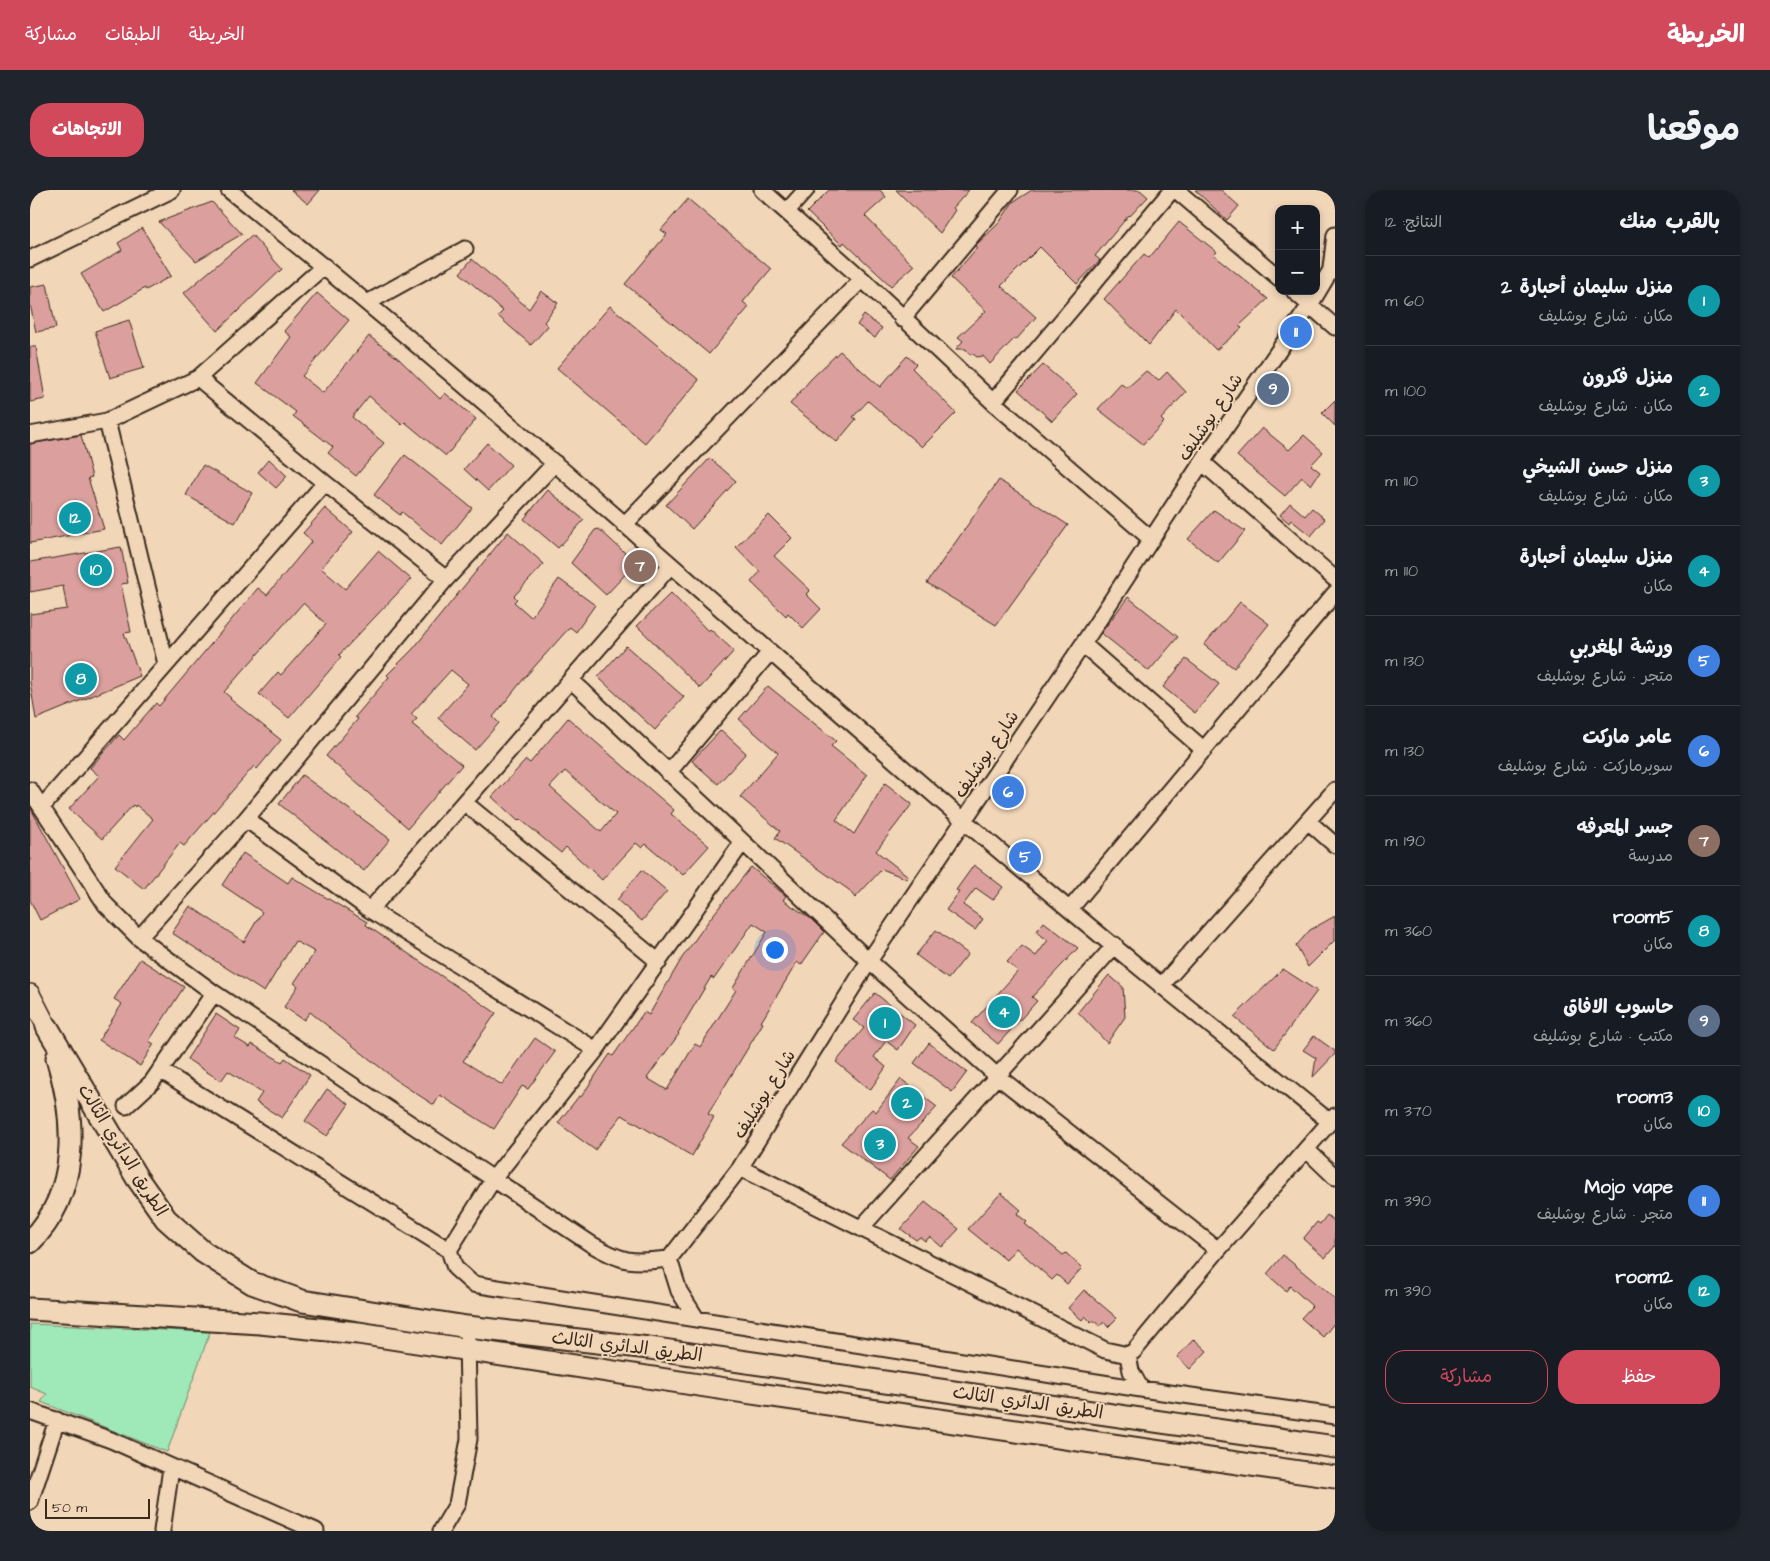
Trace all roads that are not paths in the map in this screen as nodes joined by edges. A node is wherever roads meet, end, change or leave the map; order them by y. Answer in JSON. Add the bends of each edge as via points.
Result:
{"nodes":[{"id":1,"x":172,"y":190,"type":"edge"},
{"id":2,"x":229,"y":190,"type":"edge"},
{"id":3,"x":762,"y":190,"type":"edge"},
{"id":4,"x":806,"y":190,"type":"edge"},
{"id":5,"x":1010,"y":190,"type":"edge"},
{"id":6,"x":1172,"y":190,"type":"edge"},
{"id":7,"x":1176,"y":190,"type":"edge"},
{"id":8,"x":787,"y":211,"type":"junction"},
{"id":9,"x":1335,"y":235,"type":"edge"},
{"id":10,"x":465,"y":249,"type":"dead end"},
{"id":11,"x":30,"y":259,"type":"edge"},
{"id":12,"x":1333,"y":265,"type":"edge"},
{"id":13,"x":324,"y":266,"type":"junction"},
{"id":14,"x":1275,"y":275,"type":"edge"},
{"id":15,"x":862,"y":279,"type":"junction"},
{"id":16,"x":1299,"y":295,"type":"edge"},
{"id":17,"x":368,"y":303,"type":"junction"},
{"id":18,"x":1310,"y":305,"type":"junction"},
{"id":19,"x":902,"y":319,"type":"junction"},
{"id":20,"x":1335,"y":328,"type":"edge"},
{"id":21,"x":198,"y":378,"type":"junction"},
{"id":22,"x":993,"y":402,"type":"junction"},
{"id":23,"x":107,"y":421,"type":"junction"},
{"id":24,"x":30,"y":435,"type":"edge"},
{"id":25,"x":1202,"y":462,"type":"junction"},
{"id":26,"x":555,"y":463,"type":"junction"},
{"id":27,"x":325,"y":483,"type":"junction"},
{"id":28,"x":624,"y":525,"type":"junction"},
{"id":29,"x":1151,"y":539,"type":"junction"},
{"id":30,"x":670,"y":566,"type":"junction"},
{"id":31,"x":446,"y":579,"type":"junction"},
{"id":32,"x":1335,"y":579,"type":"edge"},
{"id":33,"x":1335,"y":593,"type":"edge"},
{"id":34,"x":1083,"y":644,"type":"junction"},
{"id":35,"x":770,"y":652,"type":"junction"},
{"id":36,"x":166,"y":664,"type":"junction"},
{"id":37,"x":571,"y":680,"type":"junction"},
{"id":38,"x":1204,"y":750,"type":"junction"},
{"id":39,"x":668,"y":773,"type":"junction"},
{"id":40,"x":30,"y":790,"type":"edge"},
{"id":41,"x":1335,"y":790,"type":"edge"},
{"id":42,"x":465,"y":803,"type":"junction"},
{"id":43,"x":42,"y":807,"type":"junction"},
{"id":44,"x":246,"y":819,"type":"junction"},
{"id":45,"x":964,"y":820,"type":"junction"},
{"id":46,"x":1308,"y":822,"type":"junction"},
{"id":47,"x":742,"y":843,"type":"junction"},
{"id":48,"x":1335,"y":845,"type":"edge"},
{"id":49,"x":1070,"y":909,"type":"junction"},
{"id":50,"x":370,"y":910,"type":"junction"},
{"id":51,"x":140,"y":938,"type":"junction"},
{"id":52,"x":1115,"y":945,"type":"junction"},
{"id":53,"x":869,"y":961,"type":"junction"},
{"id":54,"x":659,"y":962,"type":"junction"},
{"id":55,"x":1161,"y":986,"type":"junction"},
{"id":56,"x":214,"y":993,"type":"junction"},
{"id":57,"x":30,"y":994,"type":"edge"},
{"id":58,"x":47,"y":1027,"type":"junction"},
{"id":59,"x":596,"y":1050,"type":"junction"},
{"id":60,"x":160,"y":1070,"type":"junction"},
{"id":61,"x":996,"y":1075,"type":"junction"},
{"id":62,"x":126,"y":1106,"type":"dead end"},
{"id":63,"x":1333,"y":1119,"type":"edge"},
{"id":64,"x":1306,"y":1149,"type":"junction"},
{"id":65,"x":740,"y":1168,"type":"junction"},
{"id":66,"x":1335,"y":1177,"type":"edge"},
{"id":67,"x":494,"y":1178,"type":"junction"},
{"id":68,"x":862,"y":1228,"type":"junction"},
{"id":69,"x":30,"y":1242,"type":"edge"},
{"id":70,"x":449,"y":1250,"type":"junction"},
{"id":71,"x":1218,"y":1250,"type":"junction"},
{"id":72,"x":669,"y":1259,"type":"junction"},
{"id":73,"x":30,"y":1309,"type":"edge"},
{"id":74,"x":696,"y":1318,"type":"junction"},
{"id":75,"x":467,"y":1327,"type":"junction"},
{"id":76,"x":468,"y":1350,"type":"junction"},
{"id":77,"x":1128,"y":1355,"type":"junction"},
{"id":78,"x":1141,"y":1389,"type":"junction"},
{"id":79,"x":30,"y":1411,"type":"edge"},
{"id":80,"x":1335,"y":1416,"type":"edge"},
{"id":81,"x":57,"y":1420,"type":"junction"},
{"id":82,"x":1335,"y":1447,"type":"edge"},
{"id":83,"x":171,"y":1468,"type":"junction"},
{"id":84,"x":1335,"y":1477,"type":"edge"},
{"id":85,"x":30,"y":1502,"type":"edge"},
{"id":86,"x":162,"y":1531,"type":"edge"},
{"id":87,"x":316,"y":1531,"type":"edge"},
{"id":88,"x":441,"y":1531,"type":"edge"}],
"edges":[{"from":1,"to":11,"type":"street"},
{"from":2,"to":13,"type":"street"},
{"from":3,"to":8,"type":"street"},
{"from":4,"to":8,"type":"street"},
{"from":5,"to":19,"type":"street"},
{"from":6,"to":22,"type":"street"},
{"from":7,"to":14,"type":"street"},
{"from":8,"to":15,"type":"street"},
{"from":9,"to":12,"type":"street"},
{"from":10,"to":17,"type":"street"},
{"from":12,"to":18,"type":"street","name":"شارع بوشليف"},
{"from":13,"to":17,"type":"street"},
{"from":13,"to":21,"type":"street"},
{"from":15,"to":19,"type":"street"},
{"from":15,"to":28,"type":"street"},
{"from":16,"to":18,"type":"street"},
{"from":17,"to":26,"type":"street"},
{"from":18,"to":20,"type":"street"},
{"from":18,"to":25,"type":"street","name":"شارع بوشليف"},
{"from":19,"to":22,"type":"street"},
{"from":21,"to":23,"type":"street"},
{"from":21,"to":27,"type":"street"},
{"from":22,"to":29,"type":"street"},
{"from":23,"to":24,"type":"street"},
{"from":23,"to":36,"type":"street"},
{"from":25,"to":29,"type":"street","name":"شارع بوشليف"},
{"from":25,"to":32,"type":"street"},
{"from":26,"to":28,"type":"street"},
{"from":26,"to":31,"type":"street"},
{"from":27,"to":31,"type":"street"},
{"from":27,"to":36,"type":"street"},
{"from":28,"to":30,"type":"street"},
{"from":29,"to":34,"type":"street","name":"شارع بوشليف"},
{"from":30,"to":35,"type":"street"},
{"from":30,"to":37,"type":"street"},
{"from":31,"to":44,"type":"street"},
{"from":33,"to":38,"type":"street"},
{"from":34,"to":38,"type":"street"},
{"from":34,"to":45,"type":"street","name":"شارع بوشليف"},
{"from":35,"to":39,"type":"street"},
{"from":35,"to":45,"type":"street"},
{"from":36,"to":43,"type":"street"},
{"from":37,"to":39,"type":"street"},
{"from":37,"to":42,"type":"street"},
{"from":38,"to":49,"type":"street"},
{"from":39,"to":47,"type":"street"},
{"from":40,"to":43,"type":"street"},
{"from":41,"to":46,"type":"street"},
{"from":42,"to":50,"type":"street"},
{"from":42,"to":54,"type":"street"},
{"from":43,"to":51,"type":"street","via":[[106,905]]},
{"from":44,"to":50,"type":"street"},
{"from":44,"to":51,"type":"street"},
{"from":45,"to":49,"type":"street"},
{"from":45,"to":53,"type":"street","name":"شارع بوشليف"},
{"from":46,"to":48,"type":"street"},
{"from":46,"to":55,"type":"street"},
{"from":47,"to":53,"type":"street"},
{"from":47,"to":54,"type":"street"},
{"from":49,"to":52,"type":"street"},
{"from":50,"to":59,"type":"street"},
{"from":51,"to":56,"type":"street"},
{"from":52,"to":55,"type":"street"},
{"from":52,"to":61,"type":"street"},
{"from":53,"to":61,"type":"street"},
{"from":53,"to":65,"type":"street","name":"شارع بوشليف"},
{"from":54,"to":59,"type":"street"},
{"from":55,"to":63,"type":"street"},
{"from":56,"to":60,"type":"street"},
{"from":56,"to":67,"type":"street"},
{"from":57,"to":58,"type":"main road"},
{"from":58,"to":69,"type":"highway","via":[[64,1080],[72,1133],[59,1202]]},
{"from":58,"to":75,"type":"highway","name":"الطريق الدائري الثالث","via":[[142,1185],[166,1219],[203,1252],[252,1283],[302,1301]]},
{"from":59,"to":67,"type":"street"},
{"from":60,"to":62,"type":"street","via":[[142,1093]]},
{"from":60,"to":70,"type":"street"},
{"from":61,"to":68,"type":"street"},
{"from":61,"to":71,"type":"street"},
{"from":63,"to":64,"type":"street"},
{"from":64,"to":66,"type":"street"},
{"from":64,"to":71,"type":"street"},
{"from":65,"to":68,"type":"street"},
{"from":65,"to":72,"type":"street","name":"شارع بوشليف"},
{"from":67,"to":70,"type":"street"},
{"from":67,"to":72,"type":"street","via":[[616,1259],[638,1262]]},
{"from":68,"to":77,"type":"street","via":[[1105,1350]]},
{"from":70,"to":74,"type":"street","via":[[455,1268],[473,1284]]},
{"from":71,"to":77,"type":"street"},
{"from":72,"to":74,"type":"street","via":[[679,1292]]},
{"from":73,"to":76,"type":"highway","name":"الطريق الدائري الثالث","via":[[260,1323],[358,1333]]},
{"from":74,"to":78,"type":"street"},
{"from":75,"to":76,"type":"street"},
{"from":75,"to":82,"type":"highway","name":"الطريق الدائري الثالث","via":[[649,1348]]},
{"from":76,"to":84,"type":"highway","name":"الطريق الدائري الثالث"},
{"from":76,"to":88,"type":"street","via":[[469,1439],[466,1466],[457,1504]]},
{"from":77,"to":78,"type":"street","via":[[1131,1371]]},
{"from":78,"to":80,"type":"street"},
{"from":79,"to":81,"type":"street"},
{"from":81,"to":83,"type":"street","via":[[111,1440]]},
{"from":81,"to":85,"type":"street"},
{"from":83,"to":86,"type":"street"},
{"from":83,"to":87,"type":"street"}]}
